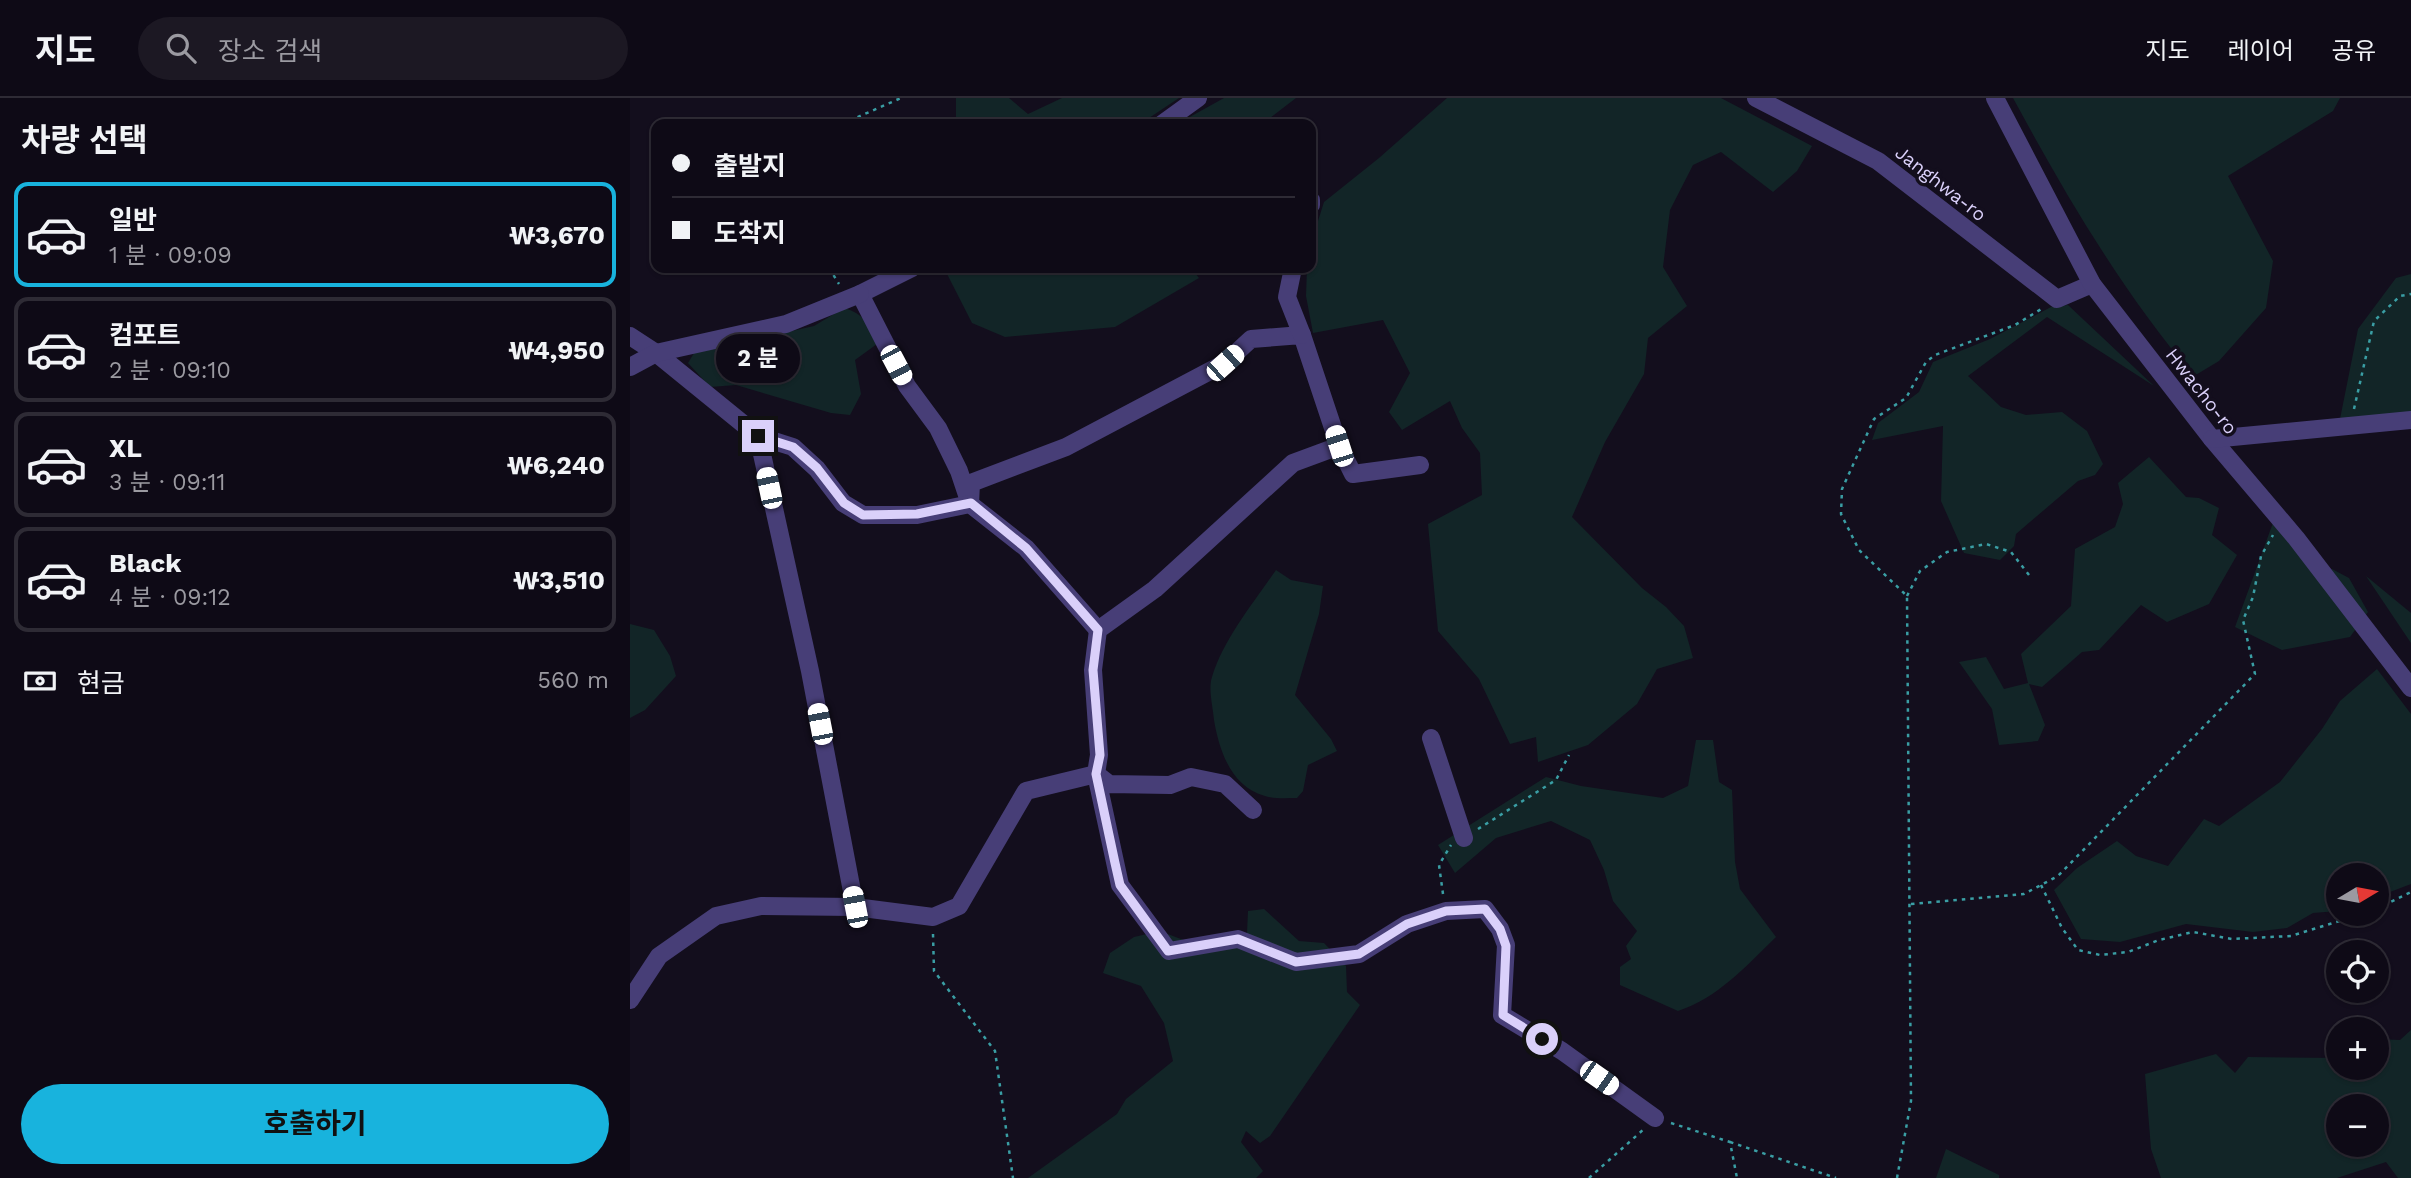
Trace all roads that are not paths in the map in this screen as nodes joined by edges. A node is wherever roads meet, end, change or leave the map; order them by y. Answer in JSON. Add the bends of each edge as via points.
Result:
{"nodes":[{"id":1,"x":1198,"y":98,"type":"edge"},
{"id":2,"x":1756,"y":98,"type":"edge"},
{"id":3,"x":1995,"y":98,"type":"edge"},
{"id":4,"x":1173,"y":119,"type":"edge"},
{"id":5,"x":902,"y":273,"type":"edge"},
{"id":6,"x":1292,"y":273,"type":"edge"},
{"id":7,"x":2092,"y":284,"type":"junction"},
{"id":8,"x":855,"y":296,"type":"junction"},
{"id":9,"x":1302,"y":335,"type":"junction"},
{"id":10,"x":630,"y":336,"type":"edge"},
{"id":11,"x":656,"y":353,"type":"junction"},
{"id":12,"x":630,"y":367,"type":"edge"},
{"id":13,"x":2411,"y":420,"type":"edge"},
{"id":14,"x":758,"y":436,"type":"junction"},
{"id":15,"x":2212,"y":439,"type":"junction"},
{"id":16,"x":1339,"y":446,"type":"junction"},
{"id":17,"x":1420,"y":465,"type":"dead end"},
{"id":18,"x":971,"y":503,"type":"junction"},
{"id":19,"x":1098,"y":630,"type":"junction"},
{"id":20,"x":2411,"y":688,"type":"edge"},
{"id":21,"x":1431,"y":738,"type":"dead end"},
{"id":22,"x":1096,"y":774,"type":"junction"},
{"id":23,"x":1254,"y":810,"type":"dead end"},
{"id":24,"x":1464,"y":838,"type":"road end"},
{"id":25,"x":855,"y":907,"type":"junction"},
{"id":26,"x":630,"y":1000,"type":"edge"},
{"id":27,"x":1655,"y":1118,"type":"road end"}],
"edges":[{"from":1,"to":4,"type":"street"},
{"from":2,"to":7,"type":"street","name":"Janghwa-ro","via":[[1878,161],[2057,299]]},
{"from":3,"to":7,"type":"street","name":"Hwacho-ro"},
{"from":5,"to":8,"type":"street"},
{"from":6,"to":9,"type":"street","via":[[1287,297]]},
{"from":7,"to":15,"type":"street","name":"Hwacho-ro"},
{"from":8,"to":11,"type":"street","via":[[786,324]]},
{"from":8,"to":18,"type":"street","via":[[907,386],[938,428]]},
{"from":9,"to":16,"type":"street"},
{"from":9,"to":18,"type":"street","via":[[1251,340],[1225,363],[1066,447],[971,483]]},
{"from":10,"to":11,"type":"street"},
{"from":11,"to":12,"type":"street"},
{"from":11,"to":14,"type":"street"},
{"from":13,"to":15,"type":"street"},
{"from":14,"to":18,"type":"street","via":[[793,447],[817,468],[844,503],[863,515],[917,514]]},
{"from":14,"to":25,"type":"street","via":[[810,671]]},
{"from":15,"to":20,"type":"street","name":"Hwacho-ro"},
{"from":16,"to":17,"type":"street","via":[[1353,474]]},
{"from":16,"to":19,"type":"street","via":[[1293,463],[1155,589]]},
{"from":18,"to":19,"type":"street","via":[[1026,548]]},
{"from":19,"to":22,"type":"street","via":[[1093,670],[1100,755]]},
{"from":21,"to":24,"type":"street"},
{"from":22,"to":23,"type":"street","via":[[1109,784],[1170,785],[1191,777],[1225,785]]},
{"from":22,"to":25,"type":"street","via":[[1026,791],[959,906],[933,917]]},
{"from":22,"to":27,"type":"street","via":[[1120,885],[1168,951],[1238,939],[1296,962],[1359,954],[1407,924],[1446,911],[1485,909],[1506,946],[1503,1015]]},
{"from":25,"to":26,"type":"street","via":[[761,906],[716,916],[659,956]]}]}
